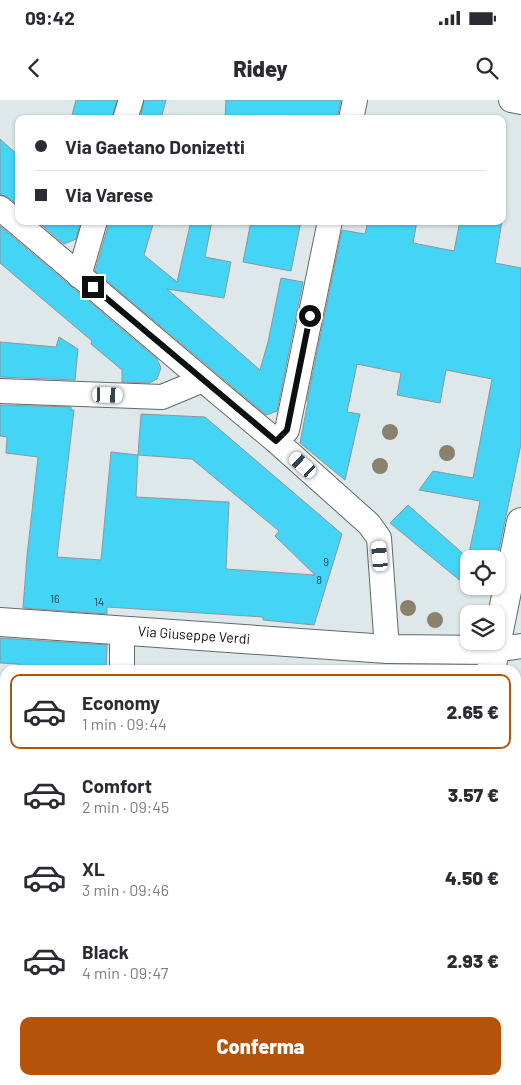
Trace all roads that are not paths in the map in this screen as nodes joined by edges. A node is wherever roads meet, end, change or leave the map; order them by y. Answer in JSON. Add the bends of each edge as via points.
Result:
{"nodes":[{"id":1,"x":131,"y":100,"type":"edge"},
{"id":2,"x":355,"y":100,"type":"edge"},
{"id":3,"x":512,"y":100,"type":"edge"},
{"id":4,"x":521,"y":102,"type":"edge"},
{"id":5,"x":126,"y":115,"type":"edge"},
{"id":6,"x":352,"y":115,"type":"edge"},
{"id":7,"x":0,"y":208,"type":"edge"},
{"id":8,"x":15,"y":221,"type":"edge"},
{"id":9,"x":20,"y":225,"type":"edge"},
{"id":10,"x":94,"y":225,"type":"edge"},
{"id":11,"x":329,"y":225,"type":"edge"},
{"id":12,"x":79,"y":276,"type":"junction"},
{"id":13,"x":203,"y":380,"type":"junction"},
{"id":14,"x":0,"y":391,"type":"edge"},
{"id":15,"x":276,"y":441,"type":"junction"},
{"id":16,"x":521,"y":522,"type":"edge"},
{"id":17,"x":0,"y":622,"type":"edge"},
{"id":18,"x":122,"y":630,"type":"junction"},
{"id":19,"x":387,"y":649,"type":"junction"},
{"id":20,"x":502,"y":655,"type":"edge"},
{"id":21,"x":122,"y":665,"type":"edge"}],
"edges":[{"from":1,"to":5,"type":"street"},
{"from":2,"to":6,"type":"street"},
{"from":3,"to":4,"type":"street"},
{"from":7,"to":8,"type":"street"},
{"from":9,"to":12,"type":"street"},
{"from":10,"to":12,"type":"street"},
{"from":11,"to":15,"type":"street","via":[[287,430]]},
{"from":12,"to":13,"type":"street"},
{"from":13,"to":14,"type":"street","via":[[162,398]]},
{"from":13,"to":15,"type":"street"},
{"from":15,"to":19,"type":"street","via":[[369,524],[379,538]]},
{"from":16,"to":20,"type":"street"},
{"from":17,"to":18,"type":"street","name":"Via Giuseppe Verdi"},
{"from":18,"to":19,"type":"street","name":"Via Giuseppe Verdi"},
{"from":18,"to":21,"type":"street"},
{"from":19,"to":20,"type":"street","name":"Via Giuseppe Verdi"}]}
